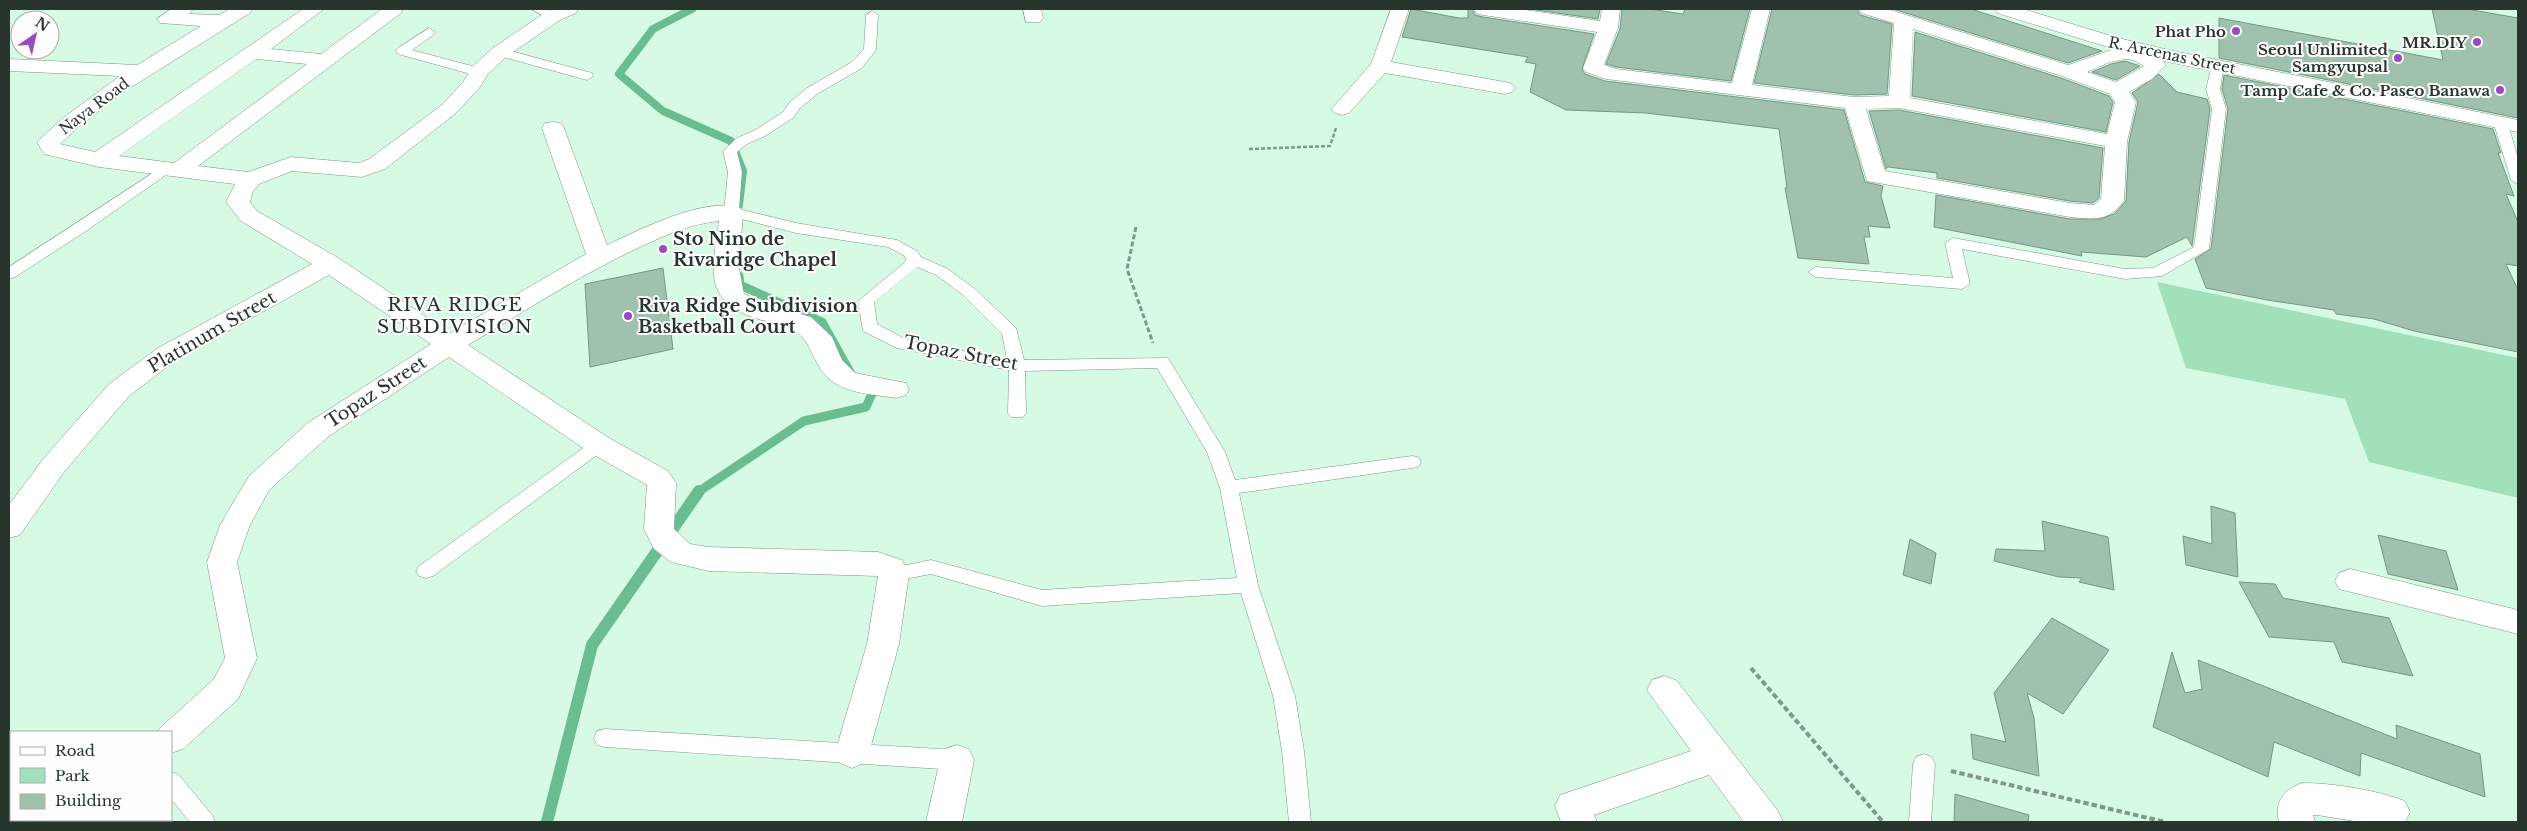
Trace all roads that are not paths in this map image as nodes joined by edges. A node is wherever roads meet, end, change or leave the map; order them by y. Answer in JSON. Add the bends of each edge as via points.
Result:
{"nodes":[{"id":1,"x":184,"y":9,"type":"edge"},
{"id":2,"x":243,"y":9,"type":"edge"},
{"id":3,"x":316,"y":9,"type":"edge"},
{"id":4,"x":394,"y":9,"type":"edge"},
{"id":5,"x":1400,"y":9,"type":"edge"},
{"id":6,"x":1483,"y":9,"type":"edge"},
{"id":7,"x":1611,"y":9,"type":"edge"},
{"id":8,"x":1761,"y":9,"type":"edge"},
{"id":9,"x":1868,"y":9,"type":"edge"},
{"id":10,"x":2004,"y":9,"type":"edge"},
{"id":11,"x":2044,"y":9,"type":"edge"},
{"id":12,"x":553,"y":11,"type":"edge"},
{"id":13,"x":872,"y":15,"type":"dead end"},
{"id":14,"x":222,"y":21,"type":"junction"},
{"id":15,"x":1904,"y":21,"type":"junction"},
{"id":16,"x":1608,"y":28,"type":"junction"},
{"id":17,"x":429,"y":32,"type":"dead end"},
{"id":18,"x":2151,"y":48,"type":"junction"},
{"id":19,"x":253,"y":52,"type":"junction"},
{"id":20,"x":500,"y":52,"type":"junction"},
{"id":21,"x":326,"y":60,"type":"junction"},
{"id":22,"x":9,"y":65,"type":"edge"},
{"id":23,"x":2218,"y":65,"type":"junction"},
{"id":24,"x":1380,"y":66,"type":"junction"},
{"id":25,"x":139,"y":71,"type":"junction"},
{"id":26,"x":478,"y":72,"type":"junction"},
{"id":27,"x":2070,"y":72,"type":"junction"},
{"id":28,"x":587,"y":76,"type":"dead end"},
{"id":29,"x":1505,"y":88,"type":"dead end"},
{"id":30,"x":2117,"y":90,"type":"junction"},
{"id":31,"x":1740,"y":91,"type":"junction"},
{"id":32,"x":2436,"y":100,"type":"junction"},
{"id":33,"x":1899,"y":102,"type":"junction"},
{"id":34,"x":1854,"y":103,"type":"junction"},
{"id":35,"x":1342,"y":109,"type":"road end"},
{"id":36,"x":2518,"y":109,"type":"edge"},
{"id":37,"x":2509,"y":124,"type":"edge"},
{"id":38,"x":553,"y":128,"type":"dead end"},
{"id":39,"x":2116,"y":142,"type":"junction"},
{"id":40,"x":99,"y":160,"type":"junction"},
{"id":41,"x":172,"y":169,"type":"junction"},
{"id":42,"x":251,"y":180,"type":"junction"},
{"id":43,"x":2518,"y":180,"type":"edge"},
{"id":44,"x":739,"y":213,"type":"junction"},
{"id":45,"x":599,"y":257,"type":"junction"},
{"id":46,"x":914,"y":260,"type":"junction"},
{"id":47,"x":330,"y":264,"type":"junction"},
{"id":48,"x":1816,"y":272,"type":"dead end"},
{"id":49,"x":9,"y":274,"type":"edge"},
{"id":50,"x":450,"y":344,"type":"junction"},
{"id":51,"x":1017,"y":366,"type":"junction"},
{"id":52,"x":888,"y":388,"type":"dead end"},
{"id":53,"x":1017,"y":413,"type":"dead end"},
{"id":54,"x":599,"y":445,"type":"junction"},
{"id":55,"x":1412,"y":462,"type":"dead end"},
{"id":56,"x":1230,"y":488,"type":"junction"},
{"id":57,"x":9,"y":527,"type":"edge"},
{"id":58,"x":426,"y":571,"type":"dead end"},
{"id":59,"x":894,"y":574,"type":"junction"},
{"id":60,"x":2350,"y":581,"type":"dead end"},
{"id":61,"x":1248,"y":586,"type":"junction"},
{"id":62,"x":2518,"y":622,"type":"edge"},
{"id":63,"x":1664,"y":690,"type":"dead end"},
{"id":64,"x":172,"y":738,"type":"edge"},
{"id":65,"x":605,"y":738,"type":"dead end"},
{"id":66,"x":852,"y":753,"type":"junction"},
{"id":67,"x":1716,"y":758,"type":"junction"},
{"id":68,"x":957,"y":760,"type":"joint"},
{"id":69,"x":1924,"y":764,"type":"road end"},
{"id":70,"x":172,"y":783,"type":"edge"},
{"id":71,"x":2392,"y":812,"type":"dead end"},
{"id":72,"x":204,"y":822,"type":"edge"},
{"id":73,"x":944,"y":822,"type":"edge"},
{"id":74,"x":1300,"y":822,"type":"edge"},
{"id":75,"x":1579,"y":822,"type":"edge"},
{"id":76,"x":1766,"y":822,"type":"edge"},
{"id":77,"x":1920,"y":822,"type":"edge"},
{"id":78,"x":2297,"y":822,"type":"edge"}],
"edges":[{"from":1,"to":14,"type":"street","via":[[167,19]]},
{"from":2,"to":14,"type":"street","name":"Naya Road"},
{"from":3,"to":19,"type":"street"},
{"from":4,"to":21,"type":"street"},
{"from":5,"to":24,"type":"street"},
{"from":6,"to":16,"type":"street"},
{"from":7,"to":16,"type":"street"},
{"from":8,"to":31,"type":"street"},
{"from":9,"to":15,"type":"street"},
{"from":10,"to":18,"type":"street","name":"R. Arcenas Street","via":[[2113,43]]},
{"from":11,"to":18,"type":"street","name":"R. Arcenas Street"},
{"from":12,"to":20,"type":"street"},
{"from":13,"to":44,"type":"lane","via":[[870,50],[857,64],[812,91],[788,115],[730,151],[736,172]]},
{"from":14,"to":25,"type":"street","name":"Naya Road"},
{"from":15,"to":27,"type":"street"},
{"from":15,"to":33,"type":"street"},
{"from":16,"to":31,"type":"street","via":[[1593,68],[1613,75]]},
{"from":17,"to":26,"type":"lane","via":[[402,51]]},
{"from":18,"to":23,"type":"street","name":"R. Arcenas Street"},
{"from":18,"to":27,"type":"street","via":[[2118,53]]},
{"from":18,"to":30,"type":"street","via":[[2156,65],[2152,70]]},
{"from":18,"to":32,"type":"street","name":"R. Arcenas Street"},
{"from":19,"to":21,"type":"street"},
{"from":19,"to":40,"type":"street"},
{"from":20,"to":26,"type":"street"},
{"from":20,"to":28,"type":"lane"},
{"from":21,"to":41,"type":"street"},
{"from":22,"to":25,"type":"street"},
{"from":23,"to":32,"type":"street","name":"R. Arcenas Street"},
{"from":23,"to":48,"type":"lane","via":[[2213,89],[2219,109],[2201,249],[2156,273],[2125,274],[1953,243],[1962,284]]},
{"from":24,"to":29,"type":"street"},
{"from":24,"to":35,"type":"street"},
{"from":25,"to":40,"type":"street","name":"Naya Road","via":[[80,112],[48,142],[52,149]]},
{"from":26,"to":42,"type":"street","via":[[473,83],[448,108],[378,164],[362,170],[350,170],[291,164]]},
{"from":27,"to":30,"type":"street"},
{"from":30,"to":39,"type":"street","via":[[2126,102]]},
{"from":31,"to":34,"type":"street"},
{"from":32,"to":36,"type":"street","name":"R. Arcenas Street"},
{"from":32,"to":37,"type":"street","name":"R. Arcenas Street"},
{"from":33,"to":34,"type":"street"},
{"from":33,"to":39,"type":"street"},
{"from":34,"to":39,"type":"street","via":[[1875,176],[2070,210],[2099,212],[2112,201]]},
{"from":37,"to":43,"type":"lane"},
{"from":38,"to":45,"type":"street"},
{"from":40,"to":41,"type":"street","name":"Naya Road"},
{"from":41,"to":42,"type":"street","name":"Naya Road"},
{"from":41,"to":49,"type":"lane"},
{"from":42,"to":47,"type":"street","via":[[242,190],[238,202],[249,216]]},
{"from":44,"to":45,"type":"street","name":"Topaz Street","via":[[693,217]]},
{"from":44,"to":46,"type":"lane","name":"Topaz Street","via":[[796,228],[892,243],[912,254]]},
{"from":44,"to":52,"type":"street","via":[[727,279],[733,298],[809,328],[823,343],[830,363],[847,381]]},
{"from":45,"to":50,"type":"street","name":"Topaz Street"},
{"from":46,"to":51,"type":"lane","via":[[942,272],[969,292],[1010,332]]},
{"from":46,"to":51,"type":"lane","name":"Topaz Street","via":[[866,301],[869,327],[903,344]]},
{"from":47,"to":50,"type":"street"},
{"from":47,"to":57,"type":"street","name":"Platinum Street","via":[[167,354],[119,390],[54,465]]},
{"from":50,"to":54,"type":"street"},
{"from":50,"to":64,"type":"street","name":"Topaz Street","via":[[319,429],[259,483],[235,525],[222,562],[241,658],[226,688]]},
{"from":51,"to":53,"type":"lane"},
{"from":51,"to":56,"type":"lane","name":"Topaz Street","via":[[1162,362],[1216,452]]},
{"from":54,"to":58,"type":"lane"},
{"from":54,"to":59,"type":"street","via":[[650,472],[662,493],[659,529],[665,541],[682,554],[710,558],[878,564],[891,568]]},
{"from":55,"to":56,"type":"lane"},
{"from":56,"to":61,"type":"lane"},
{"from":59,"to":61,"type":"lane","via":[[931,567],[1042,598]]},
{"from":59,"to":66,"type":"street","via":[[883,644]]},
{"from":60,"to":62,"type":"street"},
{"from":61,"to":74,"type":"lane","via":[[1284,696]]},
{"from":63,"to":67,"type":"street"},
{"from":65,"to":66,"type":"lane"},
{"from":66,"to":68,"type":"lane"},
{"from":67,"to":75,"type":"street","via":[[1573,806]]},
{"from":67,"to":76,"type":"street"},
{"from":68,"to":73,"type":"street"},
{"from":69,"to":77,"type":"lane"},
{"from":70,"to":72,"type":"lane"},
{"from":71,"to":78,"type":"street","via":[[2302,799],[2294,810]]}]}
